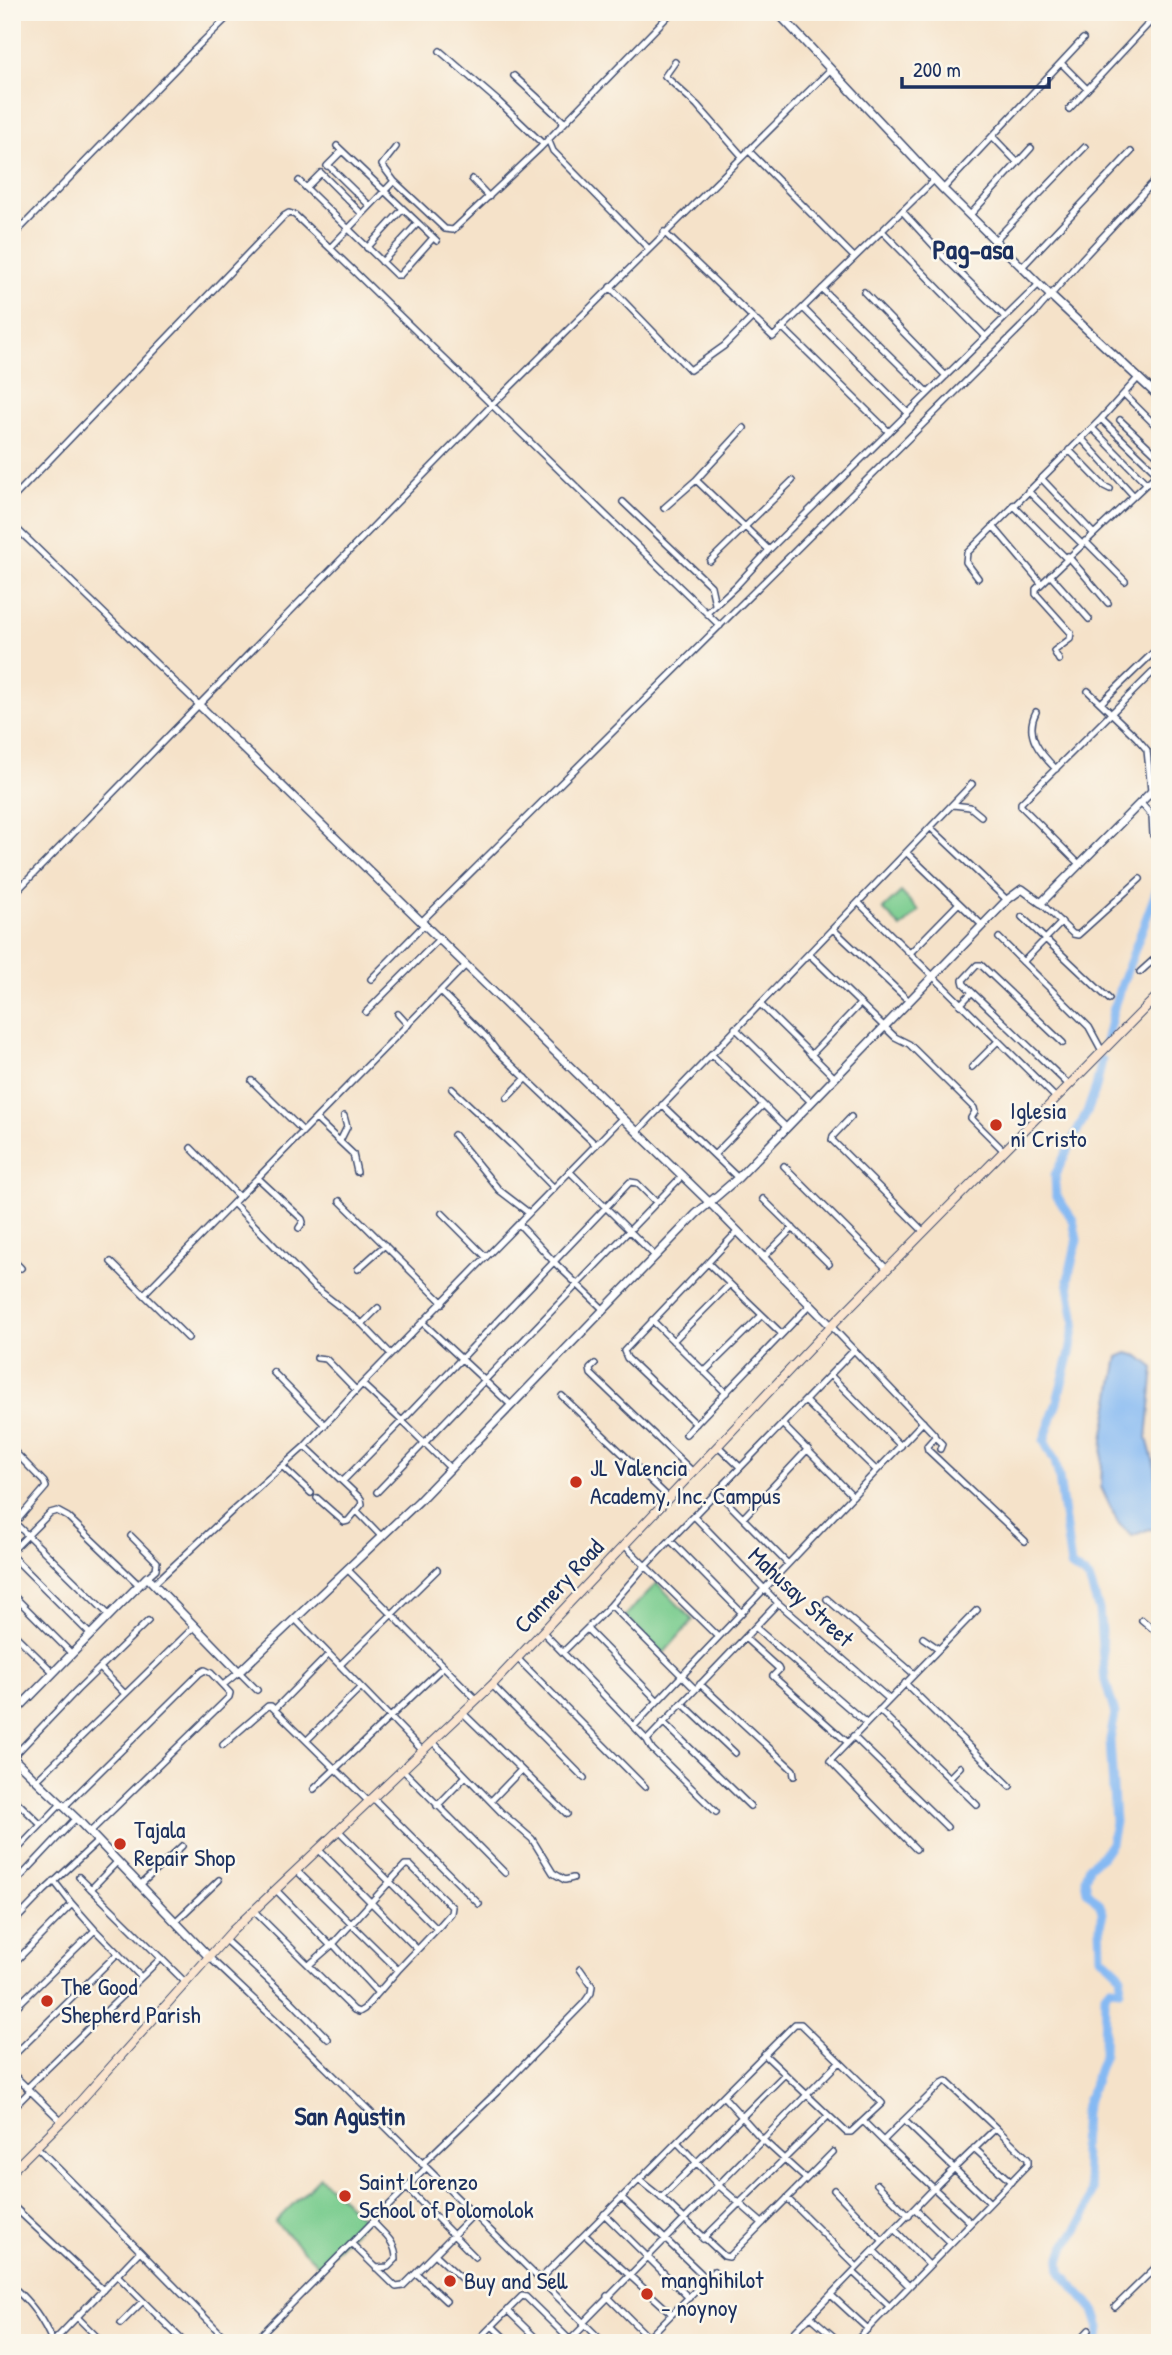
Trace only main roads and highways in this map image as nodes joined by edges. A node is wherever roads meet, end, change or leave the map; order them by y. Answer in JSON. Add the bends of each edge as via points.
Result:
{"nodes":[{"id":1,"x":1160,"y":993,"type":"edge"},
{"id":2,"x":14,"y":2167,"type":"edge"}],
"edges":[{"from":1,"to":2,"type":"main road","name":"Cannery Road","via":[[831,1326],[492,1685],[225,1940]]}]}
